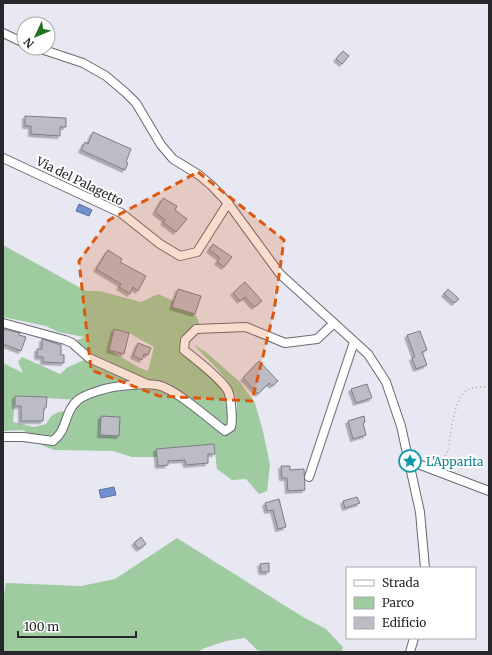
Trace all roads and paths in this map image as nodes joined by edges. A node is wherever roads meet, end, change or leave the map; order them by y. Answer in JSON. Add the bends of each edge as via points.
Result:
{"nodes":[{"id":1,"x":3,"y":33,"type":"edge"},
{"id":2,"x":16,"y":39,"type":"edge"},
{"id":3,"x":56,"y":54,"type":"edge"},
{"id":4,"x":3,"y":158,"type":"edge"},
{"id":5,"x":228,"y":203,"type":"junction"},
{"id":6,"x":3,"y":323,"type":"edge"},
{"id":7,"x":333,"y":324,"type":"junction"},
{"id":8,"x":354,"y":342,"type":"junction"},
{"id":9,"x":150,"y":385,"type":"junction"},
{"id":10,"x":489,"y":387,"type":"edge"},
{"id":11,"x":3,"y":436,"type":"edge"},
{"id":12,"x":410,"y":461,"type":"junction"},
{"id":13,"x":430,"y":469,"type":"junction"},
{"id":14,"x":309,"y":477,"type":"dead end"},
{"id":15,"x":489,"y":491,"type":"edge"},
{"id":16,"x":425,"y":567,"type":"edge"},
{"id":17,"x":414,"y":639,"type":"edge"},
{"id":18,"x":410,"y":652,"type":"edge"}],
"edges":[{"from":1,"to":2,"type":"street"},
{"from":3,"to":5,"type":"street","via":[[83,63],[106,76],[136,103],[161,146],[173,159],[199,175]]},
{"from":4,"to":5,"type":"street","name":"Via del Palagetto","via":[[121,213],[160,244],[180,256],[197,252]]},
{"from":5,"to":7,"type":"street","via":[[280,274]]},
{"from":6,"to":9,"type":"street","via":[[65,340],[89,358]]},
{"from":7,"to":8,"type":"street"},
{"from":7,"to":9,"type":"street","via":[[317,339],[284,343],[246,327],[196,329],[185,340],[184,350],[228,390],[233,421],[226,431],[186,401],[158,385]]},
{"from":8,"to":12,"type":"street","via":[[368,354],[386,382]]},
{"from":8,"to":14,"type":"street"},
{"from":9,"to":11,"type":"street","via":[[110,387],[78,400],[69,411],[60,436],[54,441],[24,436]]},
{"from":10,"to":13,"type":"path","via":[[468,389],[460,396],[448,451],[440,460],[432,463]]},
{"from":12,"to":13,"type":"street"},
{"from":12,"to":16,"type":"street","via":[[420,512]]},
{"from":13,"to":15,"type":"street"},
{"from":17,"to":18,"type":"street"}]}
